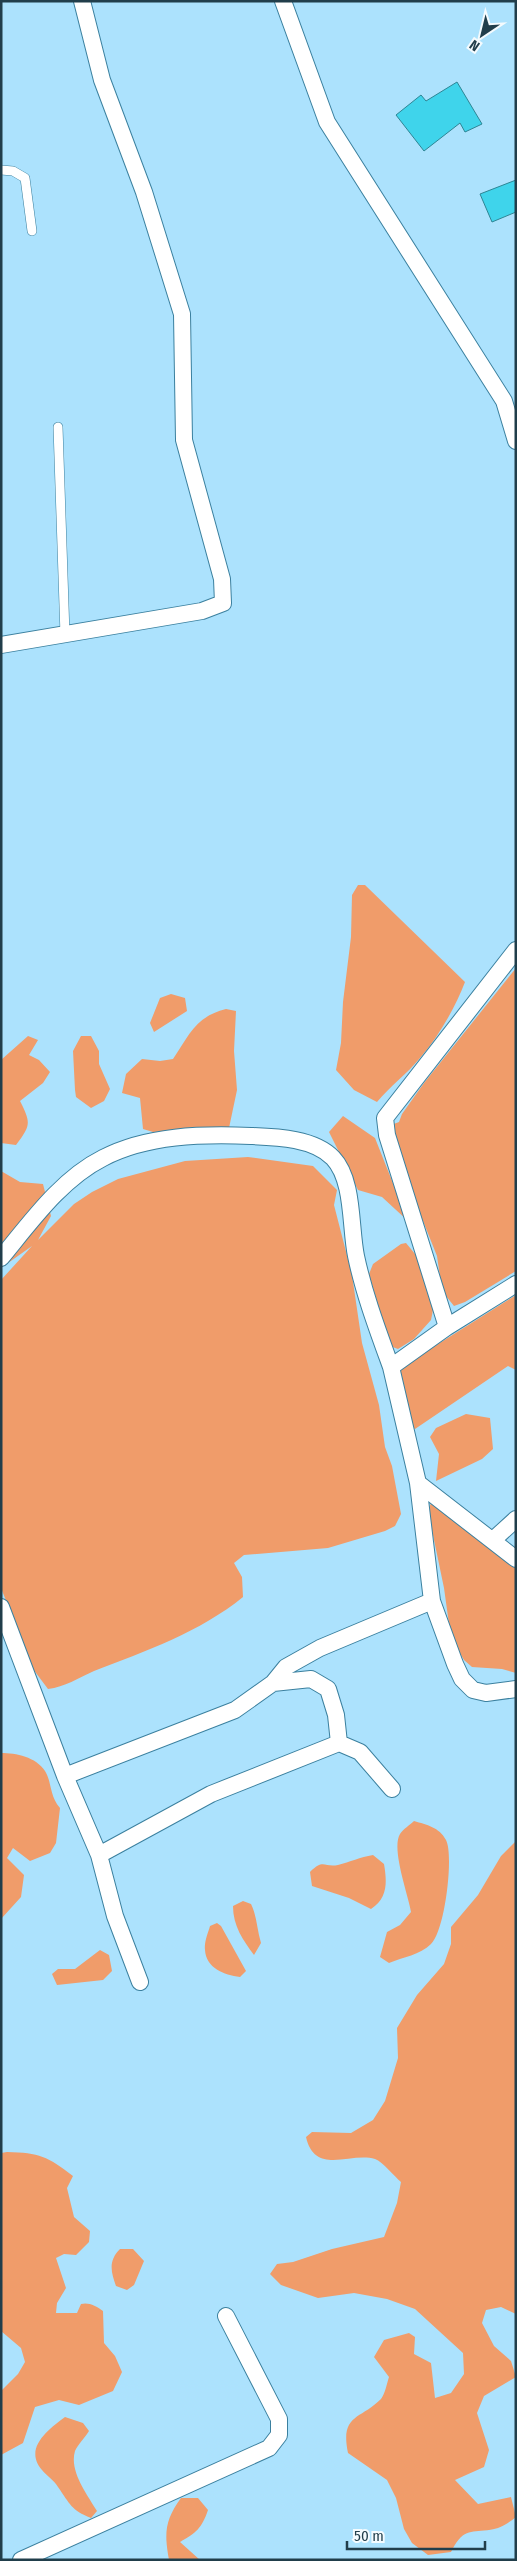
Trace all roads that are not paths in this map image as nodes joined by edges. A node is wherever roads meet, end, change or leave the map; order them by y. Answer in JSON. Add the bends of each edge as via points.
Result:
{"nodes":[{"id":1,"x":82,"y":1,"type":"edge"},
{"id":2,"x":283,"y":1,"type":"edge"},
{"id":3,"x":1,"y":170,"type":"edge"},
{"id":4,"x":32,"y":231,"type":"dead end"},
{"id":5,"x":58,"y":426,"type":"dead end"},
{"id":6,"x":516,"y":441,"type":"edge"},
{"id":7,"x":65,"y":635,"type":"junction"},
{"id":8,"x":1,"y":645,"type":"edge"},
{"id":9,"x":516,"y":950,"type":"edge"},
{"id":10,"x":1,"y":1258,"type":"edge"},
{"id":11,"x":516,"y":1284,"type":"edge"},
{"id":12,"x":447,"y":1327,"type":"junction"},
{"id":13,"x":391,"y":1367,"type":"junction"},
{"id":14,"x":418,"y":1483,"type":"junction"},
{"id":15,"x":516,"y":1519,"type":"edge"},
{"id":16,"x":494,"y":1540,"type":"junction"},
{"id":17,"x":516,"y":1559,"type":"edge"},
{"id":18,"x":432,"y":1601,"type":"junction"},
{"id":19,"x":1,"y":1607,"type":"edge"},
{"id":20,"x":273,"y":1683,"type":"junction"},
{"id":21,"x":516,"y":1689,"type":"edge"},
{"id":22,"x":340,"y":1743,"type":"junction"},
{"id":23,"x":65,"y":1776,"type":"junction"},
{"id":24,"x":392,"y":1789,"type":"dead end"},
{"id":25,"x":99,"y":1855,"type":"junction"},
{"id":26,"x":140,"y":1982,"type":"dead end"},
{"id":27,"x":226,"y":2316,"type":"dead end"},
{"id":28,"x":21,"y":2560,"type":"edge"}],
"edges":[{"from":1,"to":7,"type":"street","via":[[102,80],[144,192],[182,314],[184,440],[222,579],[223,603],[202,611]]},
{"from":2,"to":6,"type":"street","via":[[327,122],[504,401]]},
{"from":3,"to":4,"type":"lane","via":[[13,171],[25,178]]},
{"from":5,"to":7,"type":"lane"},
{"from":7,"to":8,"type":"street"},
{"from":9,"to":12,"type":"street","via":[[385,1118],[387,1135]]},
{"from":10,"to":13,"type":"street","via":[[64,1186],[102,1158],[148,1141],[212,1134],[278,1137],[305,1142],[333,1158],[347,1181],[356,1255]]},
{"from":11,"to":12,"type":"street"},
{"from":12,"to":13,"type":"street"},
{"from":13,"to":14,"type":"street"},
{"from":14,"to":16,"type":"street"},
{"from":14,"to":18,"type":"street"},
{"from":15,"to":16,"type":"street"},
{"from":16,"to":17,"type":"street"},
{"from":18,"to":20,"type":"street","via":[[320,1648],[286,1666]]},
{"from":18,"to":21,"type":"street","via":[[462,1680],[474,1690],[486,1693]]},
{"from":19,"to":23,"type":"street"},
{"from":20,"to":22,"type":"street","via":[[311,1678],[328,1689]]},
{"from":20,"to":23,"type":"street","via":[[235,1710]]},
{"from":22,"to":24,"type":"street","via":[[360,1752]]},
{"from":22,"to":25,"type":"street","via":[[211,1794]]},
{"from":23,"to":25,"type":"street"},
{"from":25,"to":26,"type":"street","via":[[115,1916]]},
{"from":27,"to":28,"type":"street","via":[[279,2419],[279,2435],[269,2448]]}]}
